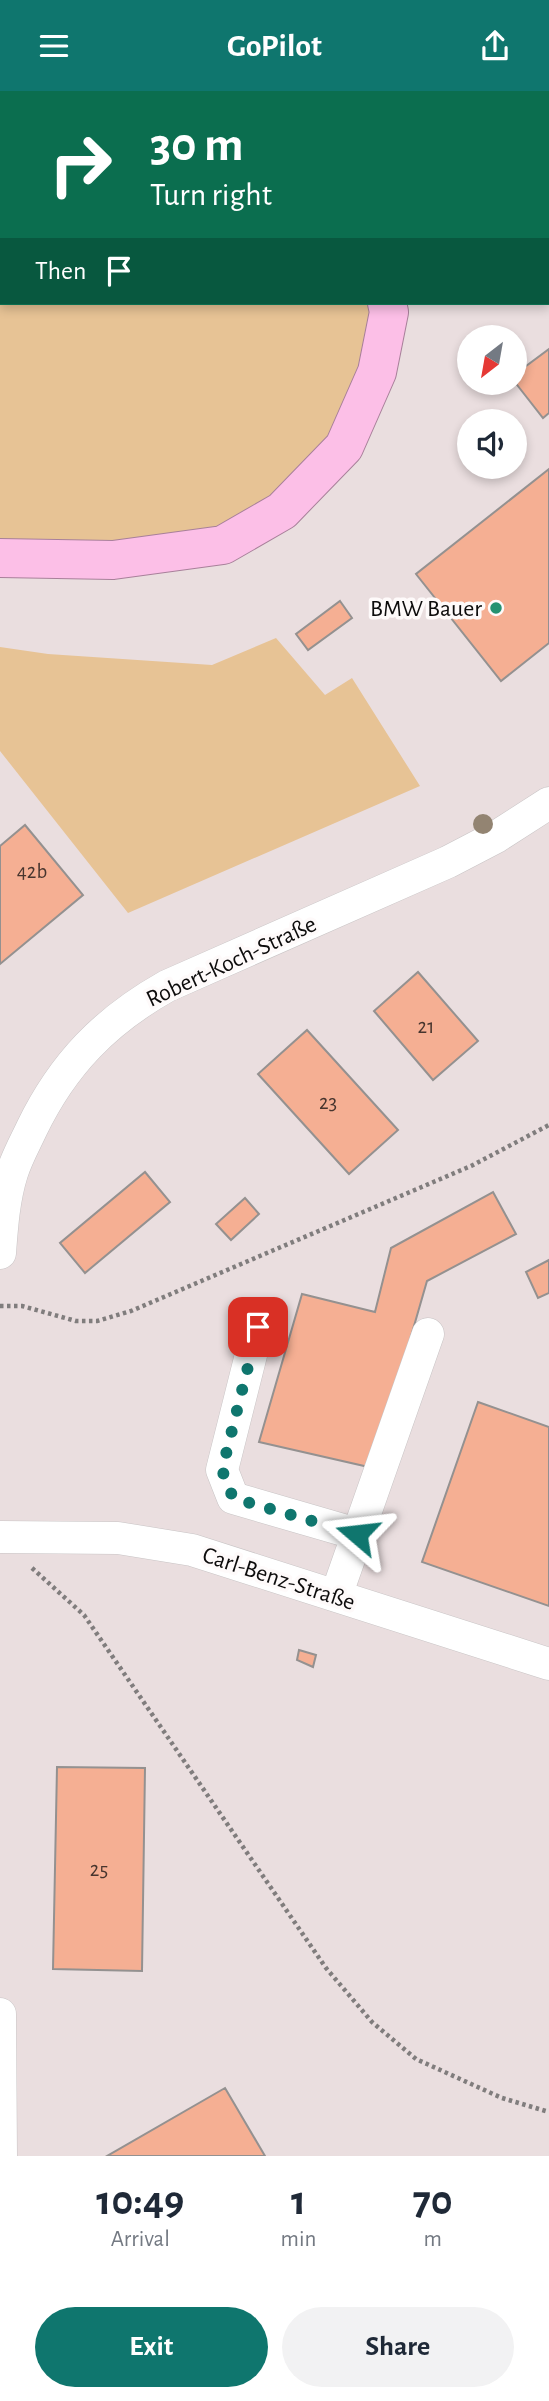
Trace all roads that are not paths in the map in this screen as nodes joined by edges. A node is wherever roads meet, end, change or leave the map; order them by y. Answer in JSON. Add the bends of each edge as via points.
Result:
{"nodes":[{"id":1,"x":387,"y":305,"type":"edge"},
{"id":2,"x":0,"y":558,"type":"edge"},
{"id":3,"x":549,"y":803,"type":"edge"},
{"id":4,"x":0,"y":1253,"type":"edge"},
{"id":5,"x":258,"y":1327,"type":"dead end"},
{"id":6,"x":428,"y":1334,"type":"dead end"},
{"id":7,"x":357,"y":1534,"type":"junction"},
{"id":8,"x":0,"y":1537,"type":"edge"},
{"id":9,"x":335,"y":1595,"type":"junction"},
{"id":10,"x":549,"y":1664,"type":"edge"},
{"id":11,"x":0,"y":2014,"type":"edge"},
{"id":12,"x":1,"y":2156,"type":"edge"}],
"edges":[{"from":1,"to":2,"type":"highway","via":[[377,372],[344,447],[282,511],[223,545],[113,560]]},
{"from":3,"to":4,"type":"street","name":"Robert-Koch-Straße","via":[[448,862],[167,986],[104,1030],[75,1058],[43,1104],[6,1199]]},
{"from":5,"to":7,"type":"street","via":[[222,1470],[233,1498]]},
{"from":6,"to":7,"type":"street"},
{"from":7,"to":9,"type":"street"},
{"from":8,"to":9,"type":"street","name":"Carl-Benz-Straße","via":[[118,1538],[160,1544]]},
{"from":9,"to":10,"type":"street","name":"Carl-Benz-Straße"},
{"from":11,"to":12,"type":"street"}]}
